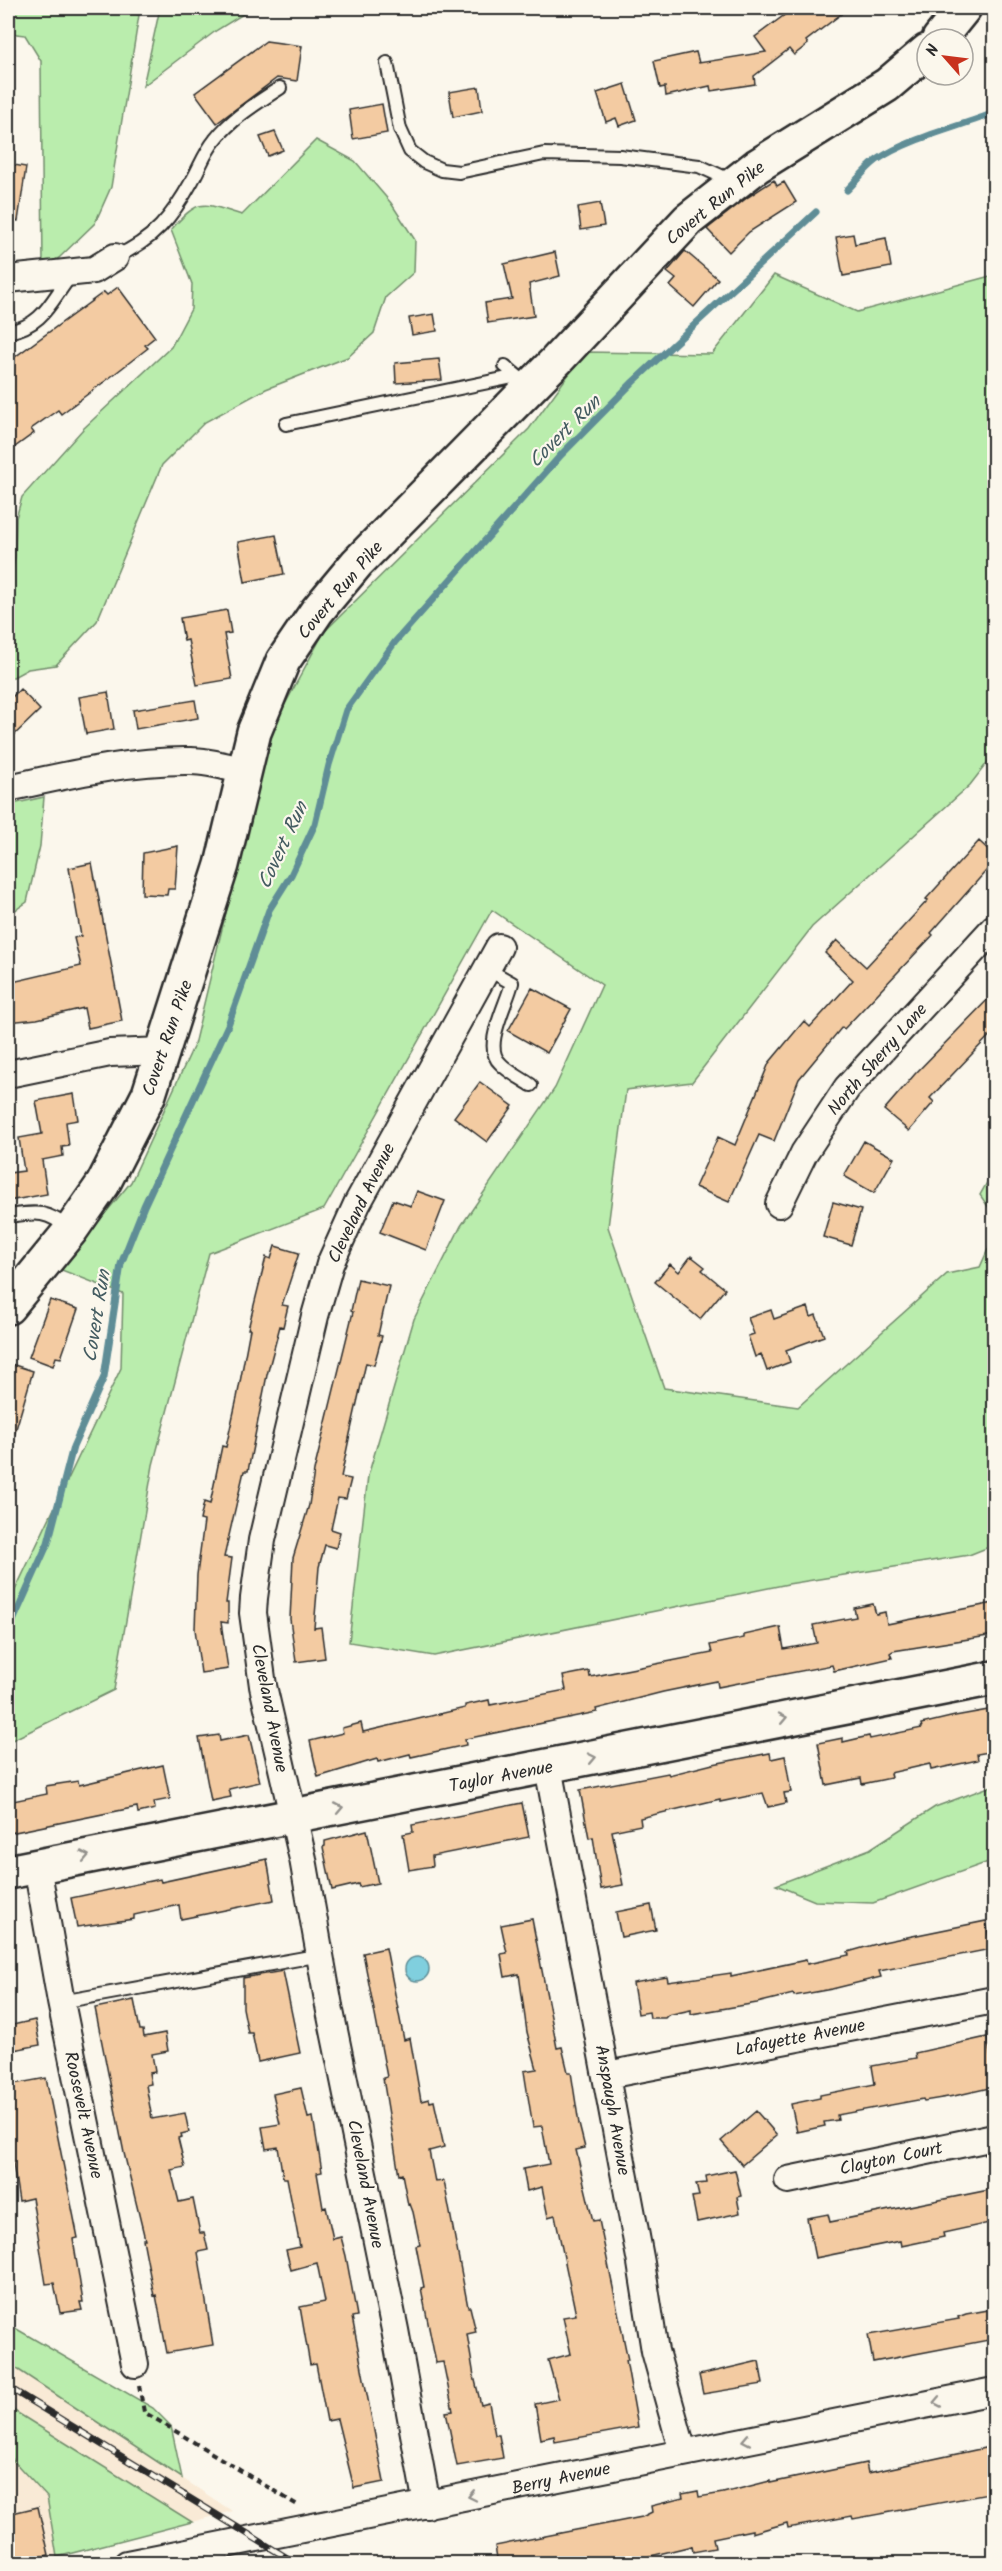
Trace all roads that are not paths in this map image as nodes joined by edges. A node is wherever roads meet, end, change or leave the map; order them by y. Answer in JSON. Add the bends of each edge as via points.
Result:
{"nodes":[{"id":1,"x":964,"y":8,"type":"edge"},
{"id":2,"x":949,"y":27,"type":"edge"},
{"id":3,"x":915,"y":61,"type":"edge"},
{"id":4,"x":387,"y":63,"type":"dead end"},
{"id":5,"x":280,"y":88,"type":"dead end"},
{"id":6,"x":735,"y":182,"type":"junction"},
{"id":7,"x":115,"y":257,"type":"joint"},
{"id":8,"x":74,"y":272,"type":"junction"},
{"id":9,"x":8,"y":279,"type":"edge"},
{"id":10,"x":8,"y":332,"type":"edge"},
{"id":11,"x":505,"y":366,"type":"dead end"},
{"id":12,"x":523,"y":382,"type":"junction"},
{"id":13,"x":286,"y":424,"type":"dead end"},
{"id":14,"x":245,"y":771,"type":"junction"},
{"id":15,"x":8,"y":788,"type":"edge"},
{"id":16,"x":994,"y":928,"type":"edge"},
{"id":17,"x":493,"y":958,"type":"joint"},
{"id":18,"x":164,"y":1051,"type":"junction"},
{"id":19,"x":8,"y":1074,"type":"edge"},
{"id":20,"x":531,"y":1085,"type":"dead end"},
{"id":21,"x":779,"y":1204,"type":"dead end"},
{"id":22,"x":8,"y":1216,"type":"edge"},
{"id":23,"x":71,"y":1230,"type":"junction"},
{"id":24,"x":8,"y":1307,"type":"edge"},
{"id":25,"x":994,"y":1677,"type":"edge"},
{"id":26,"x":549,"y":1767,"type":"junction"},
{"id":27,"x":293,"y":1816,"type":"junction"},
{"id":28,"x":22,"y":1869,"type":"edge"},
{"id":29,"x":321,"y":1955,"type":"junction"},
{"id":30,"x":994,"y":2000,"type":"edge"},
{"id":31,"x":61,"y":2002,"type":"junction"},
{"id":32,"x":607,"y":2075,"type":"junction"},
{"id":33,"x":994,"y":2137,"type":"edge"},
{"id":34,"x":788,"y":2180,"type":"dead end"},
{"id":35,"x":135,"y":2364,"type":"road end"},
{"id":36,"x":994,"y":2391,"type":"edge"},
{"id":37,"x":683,"y":2452,"type":"junction"},
{"id":38,"x":426,"y":2505,"type":"junction"},
{"id":39,"x":127,"y":2564,"type":"edge"}],
"edges":[{"from":1,"to":2,"type":"street"},
{"from":3,"to":6,"type":"street","name":"Covert Run Pike","via":[[887,85]]},
{"from":4,"to":6,"type":"lane","via":[[400,129],[410,150],[442,170],[459,172],[544,154],[620,156],[699,166]]},
{"from":5,"to":7,"type":"lane","via":[[225,128],[174,210],[154,234],[138,247]]},
{"from":6,"to":12,"type":"street","name":"Covert Run Pike","via":[[688,220]]},
{"from":7,"to":8,"type":"street","via":[[94,270]]},
{"from":8,"to":9,"type":"street"},
{"from":8,"to":10,"type":"lane","via":[[42,317],[20,330]]},
{"from":11,"to":12,"type":"lane"},
{"from":12,"to":13,"type":"lane"},
{"from":12,"to":14,"type":"street","name":"Covert Run Pike","via":[[317,611],[281,666],[254,732]]},
{"from":14,"to":15,"type":"street","via":[[193,761],[164,762],[98,769]]},
{"from":14,"to":18,"type":"street","name":"Covert Run Pike","via":[[222,865]]},
{"from":16,"to":21,"type":"street","name":"North Sherry Lane","via":[[847,1088],[804,1153]]},
{"from":17,"to":20,"type":"lane","via":[[512,983],[492,1048],[498,1062]]},
{"from":17,"to":27,"type":"street","name":"Cleveland Avenue","via":[[357,1204],[330,1264],[262,1540],[253,1613],[263,1686]]},
{"from":18,"to":19,"type":"street","via":[[110,1053]]},
{"from":18,"to":23,"type":"street","name":"Covert Run Pike","via":[[149,1094],[103,1184]]},
{"from":22,"to":23,"type":"lane","via":[[43,1212]]},
{"from":23,"to":24,"type":"street","name":"Covert Run Pike"},
{"from":26,"to":25,"type":"street","name":"Taylor Avenue","one_way":true},
{"from":27,"to":26,"type":"street","name":"Taylor Avenue","one_way":true},
{"from":26,"to":32,"type":"street","name":"Anspaugh Avenue"},
{"from":28,"to":27,"type":"street","name":"Taylor Avenue","one_way":true},
{"from":27,"to":29,"type":"street","name":"Cleveland Avenue"},
{"from":28,"to":31,"type":"street","name":"Roosevelt Avenue"},
{"from":29,"to":31,"type":"lane"},
{"from":29,"to":38,"type":"street","name":"Cleveland Avenue"},
{"from":30,"to":32,"type":"street","name":"Lafayette Avenue"},
{"from":31,"to":35,"type":"street","name":"Roosevelt Avenue"},
{"from":32,"to":37,"type":"street","name":"Anspaugh Avenue","via":[[655,2351]]},
{"from":33,"to":34,"type":"street","name":"Clayton Court"},
{"from":36,"to":37,"type":"street","name":"Berry Avenue","one_way":true},
{"from":37,"to":38,"type":"street","name":"Berry Avenue","one_way":true},
{"from":38,"to":39,"type":"street","name":"Berry Avenue"}]}
